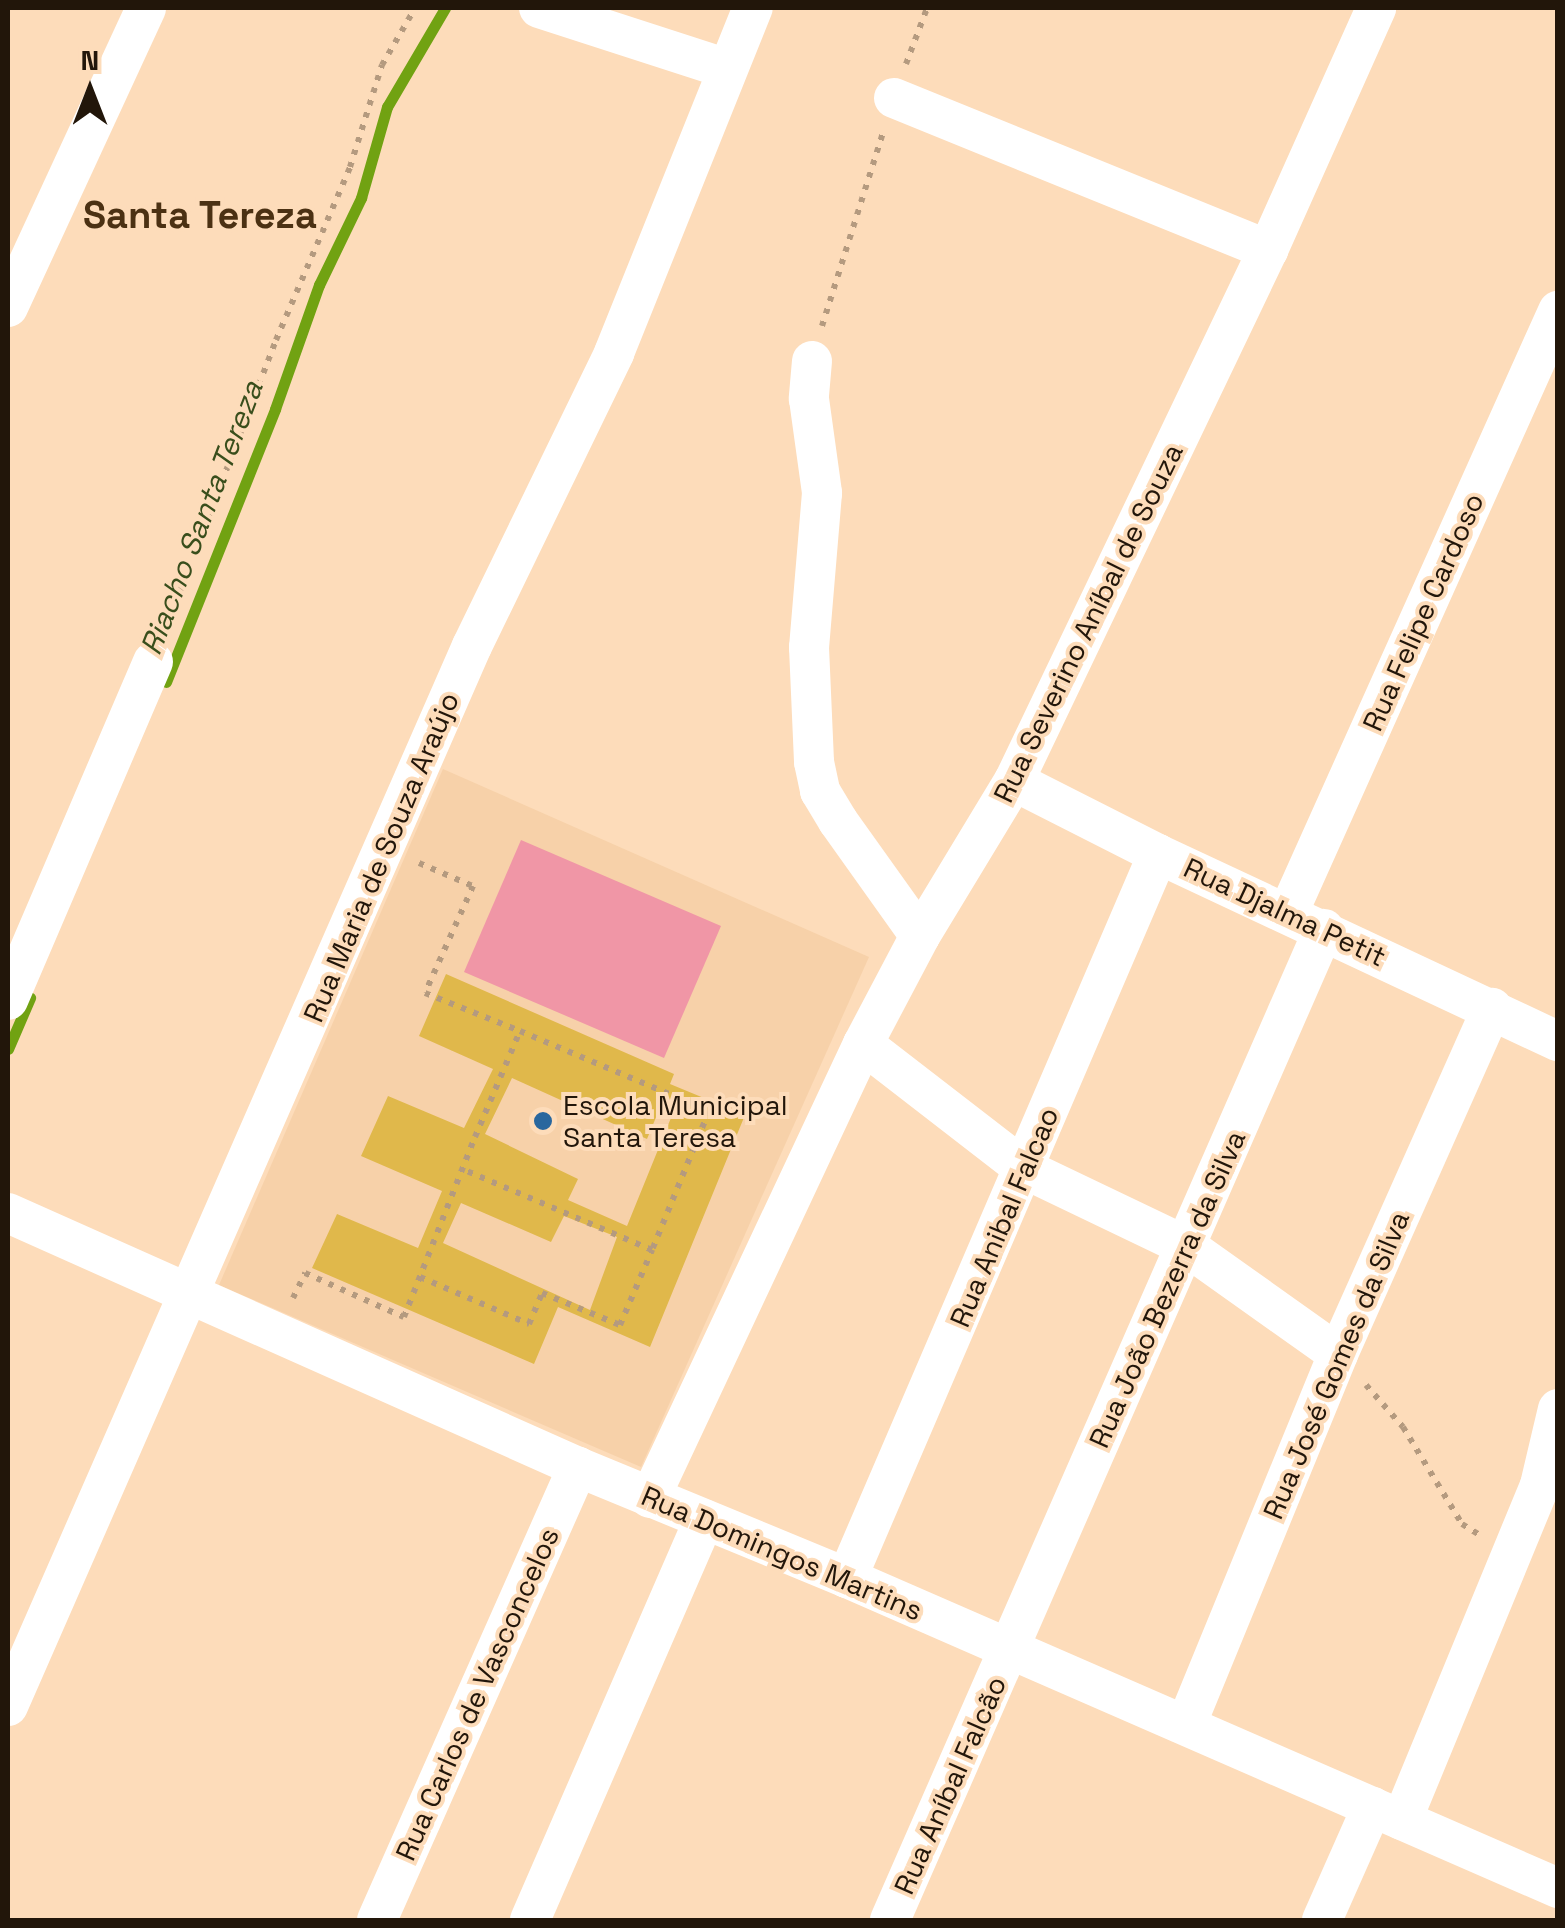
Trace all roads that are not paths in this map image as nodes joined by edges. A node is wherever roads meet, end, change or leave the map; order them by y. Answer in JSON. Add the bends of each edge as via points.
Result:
{"nodes":[{"id":1,"x":146,"y":8,"type":"edge"},
{"id":2,"x":539,"y":8,"type":"edge"},
{"id":3,"x":753,"y":8,"type":"edge"},
{"id":4,"x":1376,"y":8,"type":"edge"},
{"id":5,"x":725,"y":68,"type":"junction"},
{"id":6,"x":894,"y":98,"type":"road end"},
{"id":7,"x":1268,"y":250,"type":"junction"},
{"id":8,"x":11,"y":289,"type":"edge"},
{"id":9,"x":1558,"y":312,"type":"edge"},
{"id":10,"x":812,"y":360,"type":"road end"},
{"id":11,"x":153,"y":662,"type":"road end"},
{"id":12,"x":1014,"y":781,"type":"junction"},
{"id":13,"x":1158,"y":854,"type":"junction"},
{"id":14,"x":1306,"y":921,"type":"junction"},
{"id":15,"x":920,"y":936,"type":"junction"},
{"id":16,"x":8,"y":1000,"type":"edge"},
{"id":17,"x":1492,"y":1008,"type":"junction"},
{"id":18,"x":1558,"y":1041,"type":"edge"},
{"id":19,"x":863,"y":1044,"type":"junction"},
{"id":20,"x":1024,"y":1169,"type":"junction"},
{"id":21,"x":8,"y":1214,"type":"edge"},
{"id":22,"x":1186,"y":1246,"type":"junction"},
{"id":23,"x":191,"y":1294,"type":"junction"},
{"id":24,"x":1338,"y":1354,"type":"junction"},
{"id":25,"x":1558,"y":1409,"type":"edge"},
{"id":26,"x":578,"y":1467,"type":"junction"},
{"id":27,"x":650,"y":1498,"type":"junction"},
{"id":28,"x":704,"y":1519,"type":"junction"},
{"id":29,"x":847,"y":1578,"type":"junction"},
{"id":30,"x":1010,"y":1650,"type":"junction"},
{"id":31,"x":8,"y":1706,"type":"edge"},
{"id":32,"x":1186,"y":1724,"type":"junction"},
{"id":33,"x":1387,"y":1814,"type":"junction"},
{"id":34,"x":1558,"y":1888,"type":"edge"},
{"id":35,"x":376,"y":1920,"type":"edge"},
{"id":36,"x":530,"y":1920,"type":"edge"},
{"id":37,"x":890,"y":1920,"type":"edge"},
{"id":38,"x":1322,"y":1920,"type":"edge"}],
"edges":[{"from":1,"to":8,"type":"street"},
{"from":2,"to":5,"type":"street"},
{"from":3,"to":5,"type":"street","name":"Rua Maria de Souza Araújo"},
{"from":4,"to":7,"type":"street","name":"Rua Severino Aníbal de Souza"},
{"from":5,"to":23,"type":"street","name":"Rua Maria de Souza Araújo","via":[[614,353],[472,646]]},
{"from":6,"to":7,"type":"street"},
{"from":7,"to":12,"type":"street","name":"Rua Severino Aníbal de Souza"},
{"from":9,"to":14,"type":"street","name":"Rua Felipe Cardoso"},
{"from":10,"to":15,"type":"street","via":[[822,492],[810,646],[814,762],[829,806]]},
{"from":11,"to":16,"type":"street"},
{"from":12,"to":13,"type":"street","name":"Rua Djalma Petit"},
{"from":12,"to":15,"type":"street","name":"Rua Severino Aníbal de Souza"},
{"from":13,"to":14,"type":"street","name":"Rua Djalma Petit"},
{"from":13,"to":20,"type":"street","name":"Rua Anibal Falcao"},
{"from":14,"to":17,"type":"street","name":"Rua Djalma Petit"},
{"from":14,"to":22,"type":"street","name":"Rua João Bezerra da Silva"},
{"from":15,"to":19,"type":"street","name":"Rua Severino Aníbal de Souza"},
{"from":17,"to":18,"type":"street","name":"Rua Djalma Petit"},
{"from":17,"to":24,"type":"street","name":"Rua José Gomes da Silva"},
{"from":19,"to":20,"type":"street"},
{"from":19,"to":27,"type":"street","name":"Rua Severino Aníbal de Souza"},
{"from":20,"to":22,"type":"street"},
{"from":20,"to":29,"type":"street","name":"Rua Anibal Falcao"},
{"from":21,"to":23,"type":"street","name":"Rua Domingos Martins"},
{"from":22,"to":24,"type":"street"},
{"from":22,"to":30,"type":"street","name":"Rua João Bezerra da Silva"},
{"from":23,"to":26,"type":"street","name":"Rua Domingos Martins"},
{"from":23,"to":31,"type":"street","name":"Rua Maria de Souza Araújo"},
{"from":24,"to":32,"type":"street","name":"Rua José Gomes da Silva"},
{"from":25,"to":33,"type":"street","via":[[1540,1485],[1513,1554]]},
{"from":26,"to":27,"type":"street","name":"Rua Domingos Martins"},
{"from":26,"to":35,"type":"street","name":"Rua Carlos de Vasconcelos"},
{"from":27,"to":28,"type":"street","name":"Rua Domingos Martins"},
{"from":28,"to":29,"type":"street","name":"Rua Domingos Martins"},
{"from":28,"to":36,"type":"street"},
{"from":29,"to":30,"type":"street","name":"Rua Domingos Martins"},
{"from":30,"to":32,"type":"street","name":"Rua Domingos Martins"},
{"from":30,"to":37,"type":"street","name":"Rua Aníbal Falcão"},
{"from":32,"to":33,"type":"street","name":"Rua Domingos Martins"},
{"from":33,"to":34,"type":"street","name":"Rua Domingos Martins"},
{"from":33,"to":38,"type":"street"}]}
